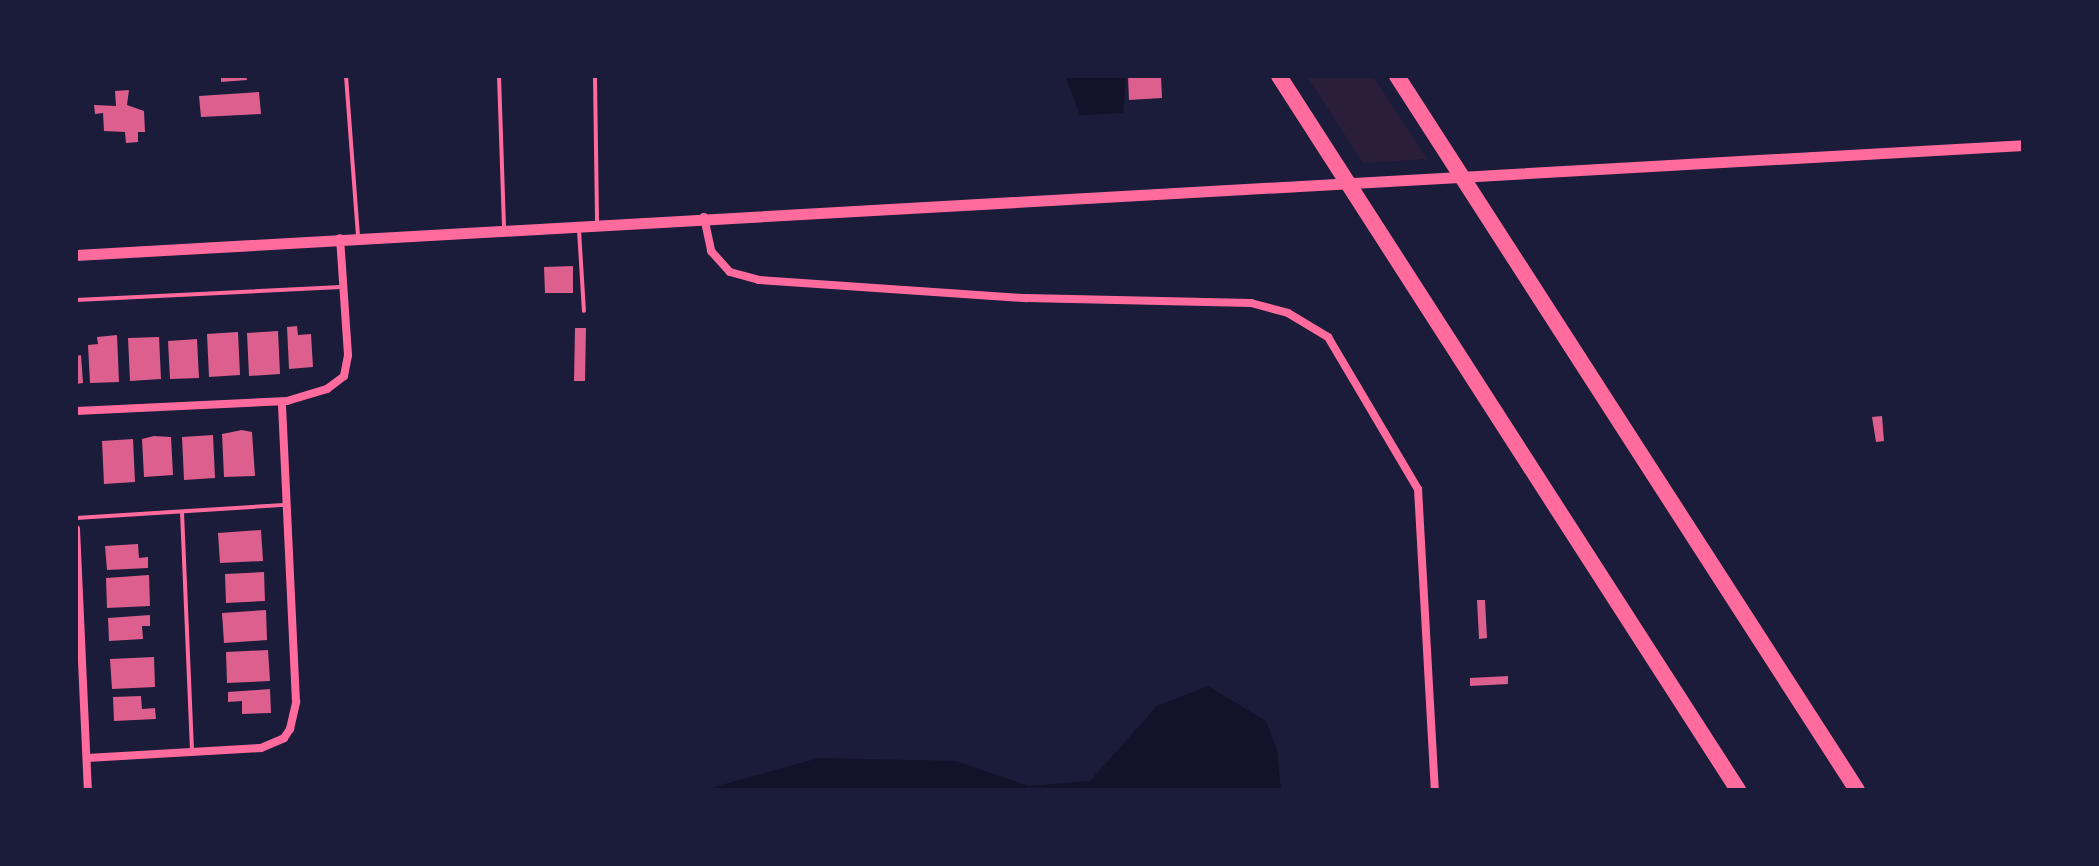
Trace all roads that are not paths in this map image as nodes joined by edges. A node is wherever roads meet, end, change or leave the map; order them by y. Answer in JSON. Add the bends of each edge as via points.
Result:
{"nodes":[{"id":1,"x":346,"y":76,"type":"edge"},
{"id":2,"x":499,"y":76,"type":"edge"},
{"id":3,"x":595,"y":76,"type":"edge"},
{"id":4,"x":1279,"y":76,"type":"edge"},
{"id":5,"x":1397,"y":76,"type":"edge"},
{"id":6,"x":2023,"y":145,"type":"edge"},
{"id":7,"x":704,"y":216,"type":"junction"},
{"id":8,"x":597,"y":223,"type":"junction"},
{"id":9,"x":578,"y":224,"type":"junction"},
{"id":10,"x":504,"y":228,"type":"junction"},
{"id":11,"x":358,"y":237,"type":"junction"},
{"id":12,"x":340,"y":238,"type":"junction"},
{"id":13,"x":76,"y":255,"type":"edge"},
{"id":14,"x":344,"y":287,"type":"junction"},
{"id":15,"x":76,"y":300,"type":"edge"},
{"id":16,"x":584,"y":311,"type":"dead end"},
{"id":17,"x":282,"y":402,"type":"junction"},
{"id":18,"x":76,"y":411,"type":"edge"},
{"id":19,"x":287,"y":505,"type":"junction"},
{"id":20,"x":182,"y":512,"type":"junction"},
{"id":21,"x":76,"y":518,"type":"edge"},
{"id":22,"x":76,"y":529,"type":"edge"},
{"id":23,"x":192,"y":752,"type":"junction"},
{"id":24,"x":87,"y":758,"type":"junction"},
{"id":25,"x":88,"y":790,"type":"edge"},
{"id":26,"x":1435,"y":790,"type":"edge"},
{"id":27,"x":1738,"y":790,"type":"edge"},
{"id":28,"x":1857,"y":790,"type":"edge"}],
"edges":[{"from":1,"to":11,"type":"lane"},
{"from":2,"to":10,"type":"lane"},
{"from":3,"to":8,"type":"lane"},
{"from":4,"to":27,"type":"highway"},
{"from":5,"to":28,"type":"highway"},
{"from":6,"to":7,"type":"street"},
{"from":7,"to":8,"type":"street"},
{"from":7,"to":26,"type":"street","via":[[711,251],[730,272],[759,280],[1026,298],[1251,303],[1288,313],[1328,337],[1418,489]]},
{"from":8,"to":9,"type":"street"},
{"from":9,"to":10,"type":"street"},
{"from":9,"to":16,"type":"lane"},
{"from":10,"to":11,"type":"street"},
{"from":11,"to":12,"type":"street"},
{"from":12,"to":13,"type":"street"},
{"from":12,"to":14,"type":"street"},
{"from":14,"to":15,"type":"lane"},
{"from":14,"to":17,"type":"street","via":[[344,376],[327,389]]},
{"from":17,"to":18,"type":"street"},
{"from":17,"to":19,"type":"street"},
{"from":19,"to":20,"type":"lane"},
{"from":19,"to":23,"type":"street","via":[[296,702],[290,729],[284,738],[261,748]]},
{"from":20,"to":21,"type":"lane"},
{"from":20,"to":23,"type":"lane"},
{"from":22,"to":24,"type":"street"},
{"from":23,"to":24,"type":"street"},
{"from":24,"to":25,"type":"street"}]}
